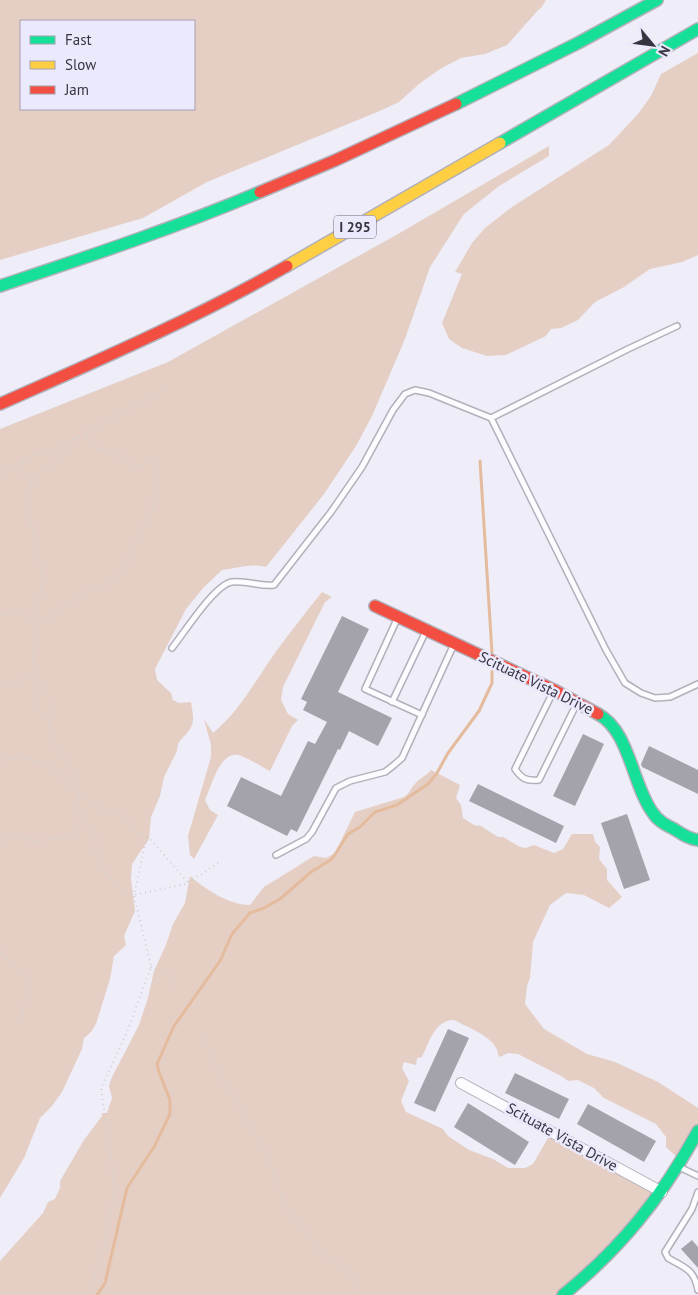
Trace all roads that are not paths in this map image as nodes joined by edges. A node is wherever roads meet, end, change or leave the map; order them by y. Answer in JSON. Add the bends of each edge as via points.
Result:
{"nodes":[{"id":1,"x":657,"y":0,"type":"edge"},
{"id":2,"x":698,"y":29,"type":"edge"},
{"id":3,"x":0,"y":286,"type":"edge"},
{"id":4,"x":677,"y":326,"type":"dead end"},
{"id":5,"x":0,"y":404,"type":"edge"},
{"id":6,"x":491,"y":418,"type":"junction"},
{"id":7,"x":375,"y":606,"type":"dead end"},
{"id":8,"x":398,"y":617,"type":"junction"},
{"id":9,"x":426,"y":630,"type":"junction"},
{"id":10,"x":455,"y":644,"type":"junction"},
{"id":11,"x":172,"y":648,"type":"dead end"},
{"id":12,"x":698,"y":684,"type":"edge"},
{"id":13,"x":554,"y":690,"type":"junction"},
{"id":14,"x":392,"y":702,"type":"junction"},
{"id":15,"x":577,"y":702,"type":"junction"},
{"id":16,"x":422,"y":715,"type":"junction"},
{"id":17,"x":698,"y":840,"type":"edge"},
{"id":18,"x":276,"y":855,"type":"dead end"},
{"id":19,"x":461,"y":1083,"type":"dead end"},
{"id":20,"x":698,"y":1131,"type":"edge"},
{"id":21,"x":678,"y":1167,"type":"junction"},
{"id":22,"x":698,"y":1176,"type":"edge"},
{"id":23,"x":662,"y":1192,"type":"junction"},
{"id":24,"x":698,"y":1192,"type":"edge"},
{"id":25,"x":696,"y":1205,"type":"edge"},
{"id":26,"x":698,"y":1290,"type":"edge"},
{"id":27,"x":563,"y":1295,"type":"edge"}],
"edges":[{"from":1,"to":3,"type":"main road","via":[[497,84],[325,165],[153,234]]},
{"from":2,"to":5,"type":"main road","number":"I 295","via":[[239,293],[101,361]]},
{"from":4,"to":6,"type":"lane"},
{"from":6,"to":11,"type":"lane","via":[[429,393],[415,390],[406,394],[331,512],[274,585],[229,582],[214,593]]},
{"from":6,"to":12,"type":"lane","via":[[625,683],[641,694],[655,698],[670,697]]},
{"from":7,"to":8,"type":"main road","name":"Scituate Vista Drive"},
{"from":8,"to":9,"type":"main road","name":"Scituate Vista Drive"},
{"from":8,"to":14,"type":"lane","via":[[365,689]]},
{"from":9,"to":10,"type":"main road","name":"Scituate Vista Drive"},
{"from":9,"to":14,"type":"lane"},
{"from":10,"to":13,"type":"main road","name":"Scituate Vista Drive"},
{"from":10,"to":16,"type":"lane"},
{"from":13,"to":15,"type":"main road","name":"Scituate Vista Drive"},
{"from":13,"to":15,"type":"lane","via":[[515,769],[520,777],[528,781],[539,780]]},
{"from":14,"to":16,"type":"lane"},
{"from":15,"to":17,"type":"main road","name":"Scituate Vista Drive","via":[[602,716],[616,732],[653,814],[662,823]]},
{"from":16,"to":18,"type":"lane","via":[[406,751],[394,766],[336,788],[306,839]]},
{"from":19,"to":23,"type":"street","name":"Scituate Vista Drive"},
{"from":20,"to":21,"type":"main road"},
{"from":21,"to":22,"type":"lane"},
{"from":21,"to":23,"type":"main road"},
{"from":23,"to":27,"type":"main road","via":[[617,1247]]},
{"from":24,"to":25,"type":"lane"},
{"from":25,"to":26,"type":"lane","via":[[666,1252],[668,1258],[693,1274]]}]}
